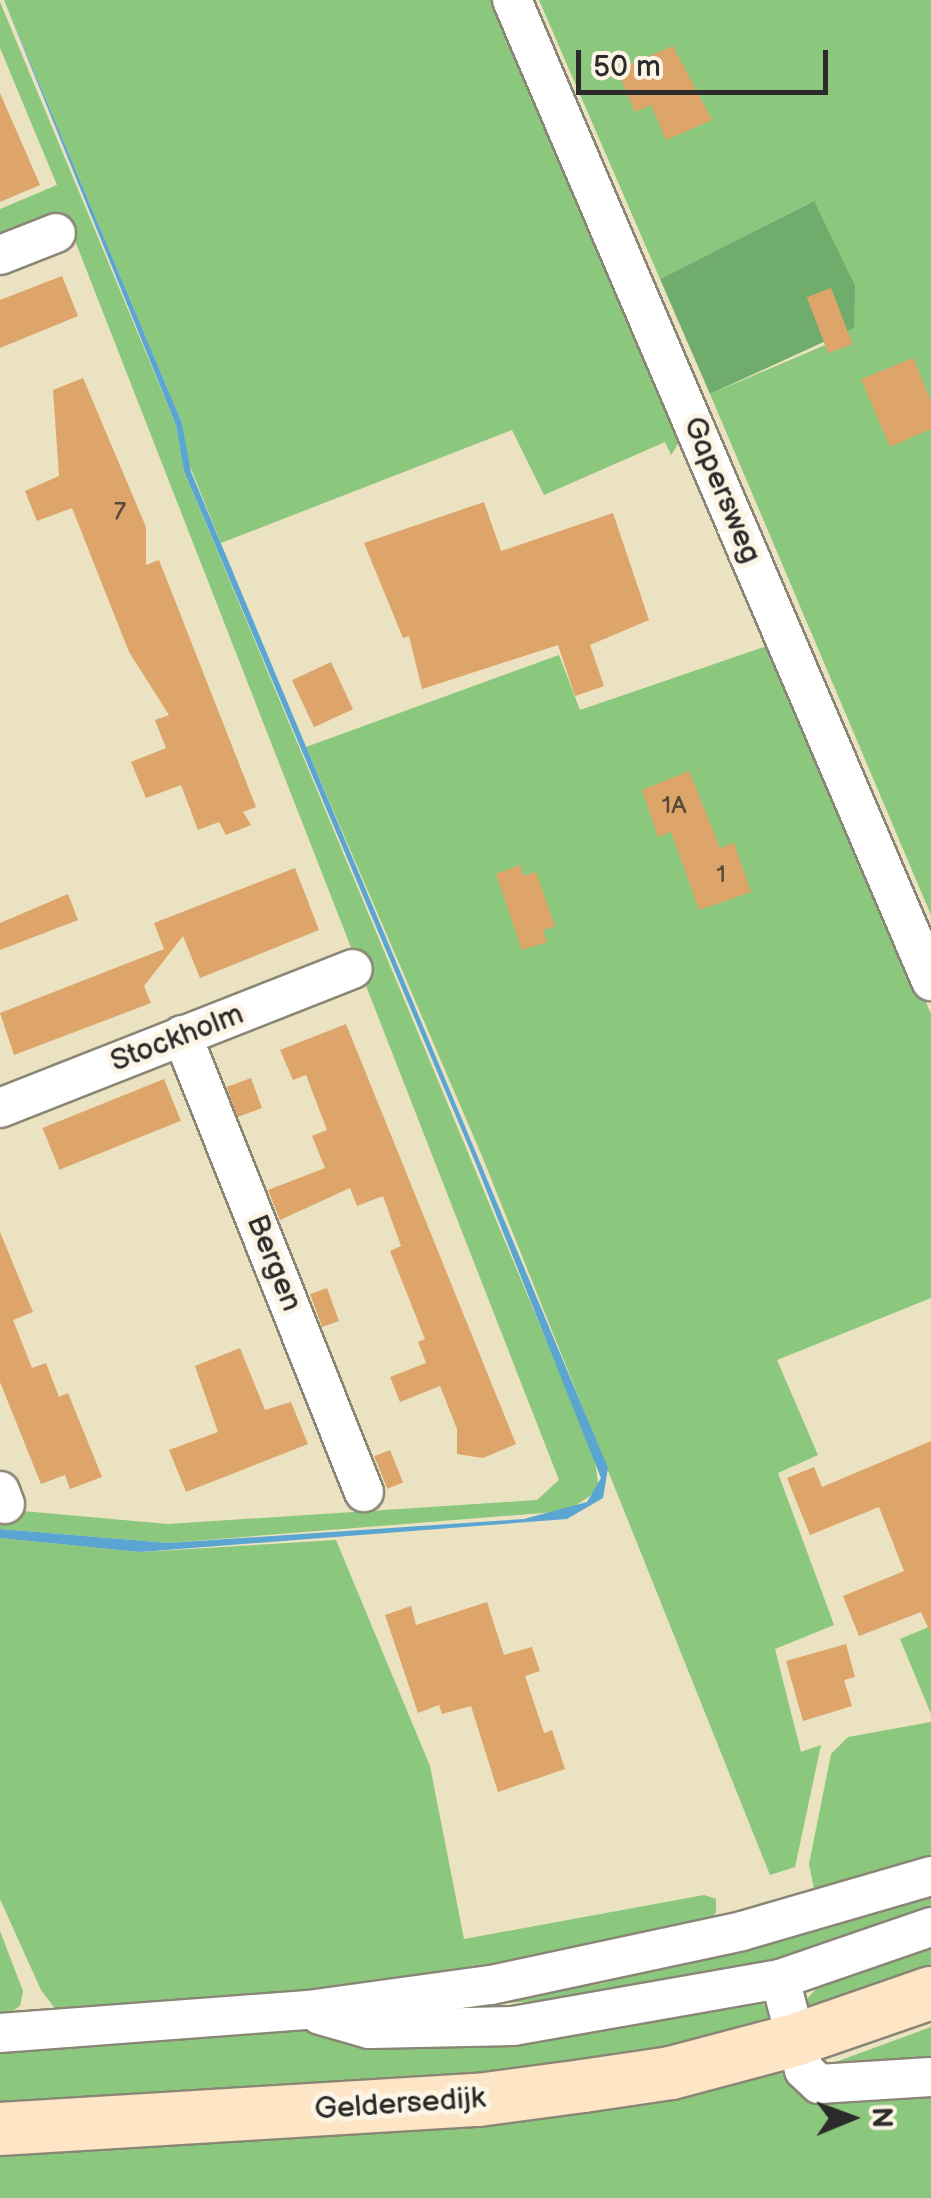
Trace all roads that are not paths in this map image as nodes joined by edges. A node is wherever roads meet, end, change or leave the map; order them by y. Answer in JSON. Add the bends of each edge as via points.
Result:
{"nodes":[{"id":1,"x":512,"y":0,"type":"edge"},
{"id":2,"x":56,"y":233,"type":"dead end"},
{"id":3,"x":0,"y":255,"type":"edge"},
{"id":4,"x":353,"y":969,"type":"dead end"},
{"id":5,"x":931,"y":981,"type":"edge"},
{"id":6,"x":182,"y":1035,"type":"junction"},
{"id":7,"x":0,"y":1108,"type":"edge"},
{"id":8,"x":364,"y":1492,"type":"dead end"},
{"id":9,"x":931,"y":1876,"type":"edge"},
{"id":10,"x":931,"y":1926,"type":"edge"},
{"id":11,"x":780,"y":1979,"type":"junction"},
{"id":12,"x":931,"y":1993,"type":"edge"},
{"id":13,"x":308,"y":2010,"type":"junction"},
{"id":14,"x":0,"y":2034,"type":"edge"},
{"id":15,"x":795,"y":2040,"type":"junction"},
{"id":16,"x":931,"y":2077,"type":"edge"},
{"id":17,"x":0,"y":2129,"type":"edge"}],
"edges":[{"from":1,"to":5,"type":"street","name":"Gapersweg"},
{"from":2,"to":3,"type":"street"},
{"from":4,"to":6,"type":"street","name":"Stockholm"},
{"from":6,"to":7,"type":"street","name":"Stockholm"},
{"from":6,"to":8,"type":"street","name":"Bergen"},
{"from":9,"to":13,"type":"street","via":[[622,1959]]},
{"from":10,"to":11,"type":"street"},
{"from":11,"to":13,"type":"street","via":[[513,2026],[369,2029]]},
{"from":11,"to":15,"type":"street"},
{"from":12,"to":15,"type":"main road","name":"Geldersedijk"},
{"from":13,"to":14,"type":"street"},
{"from":15,"to":16,"type":"street","via":[[804,2070],[832,2088]]},
{"from":15,"to":17,"type":"main road","name":"Geldersedijk","via":[[672,2072],[478,2100]]}]}
